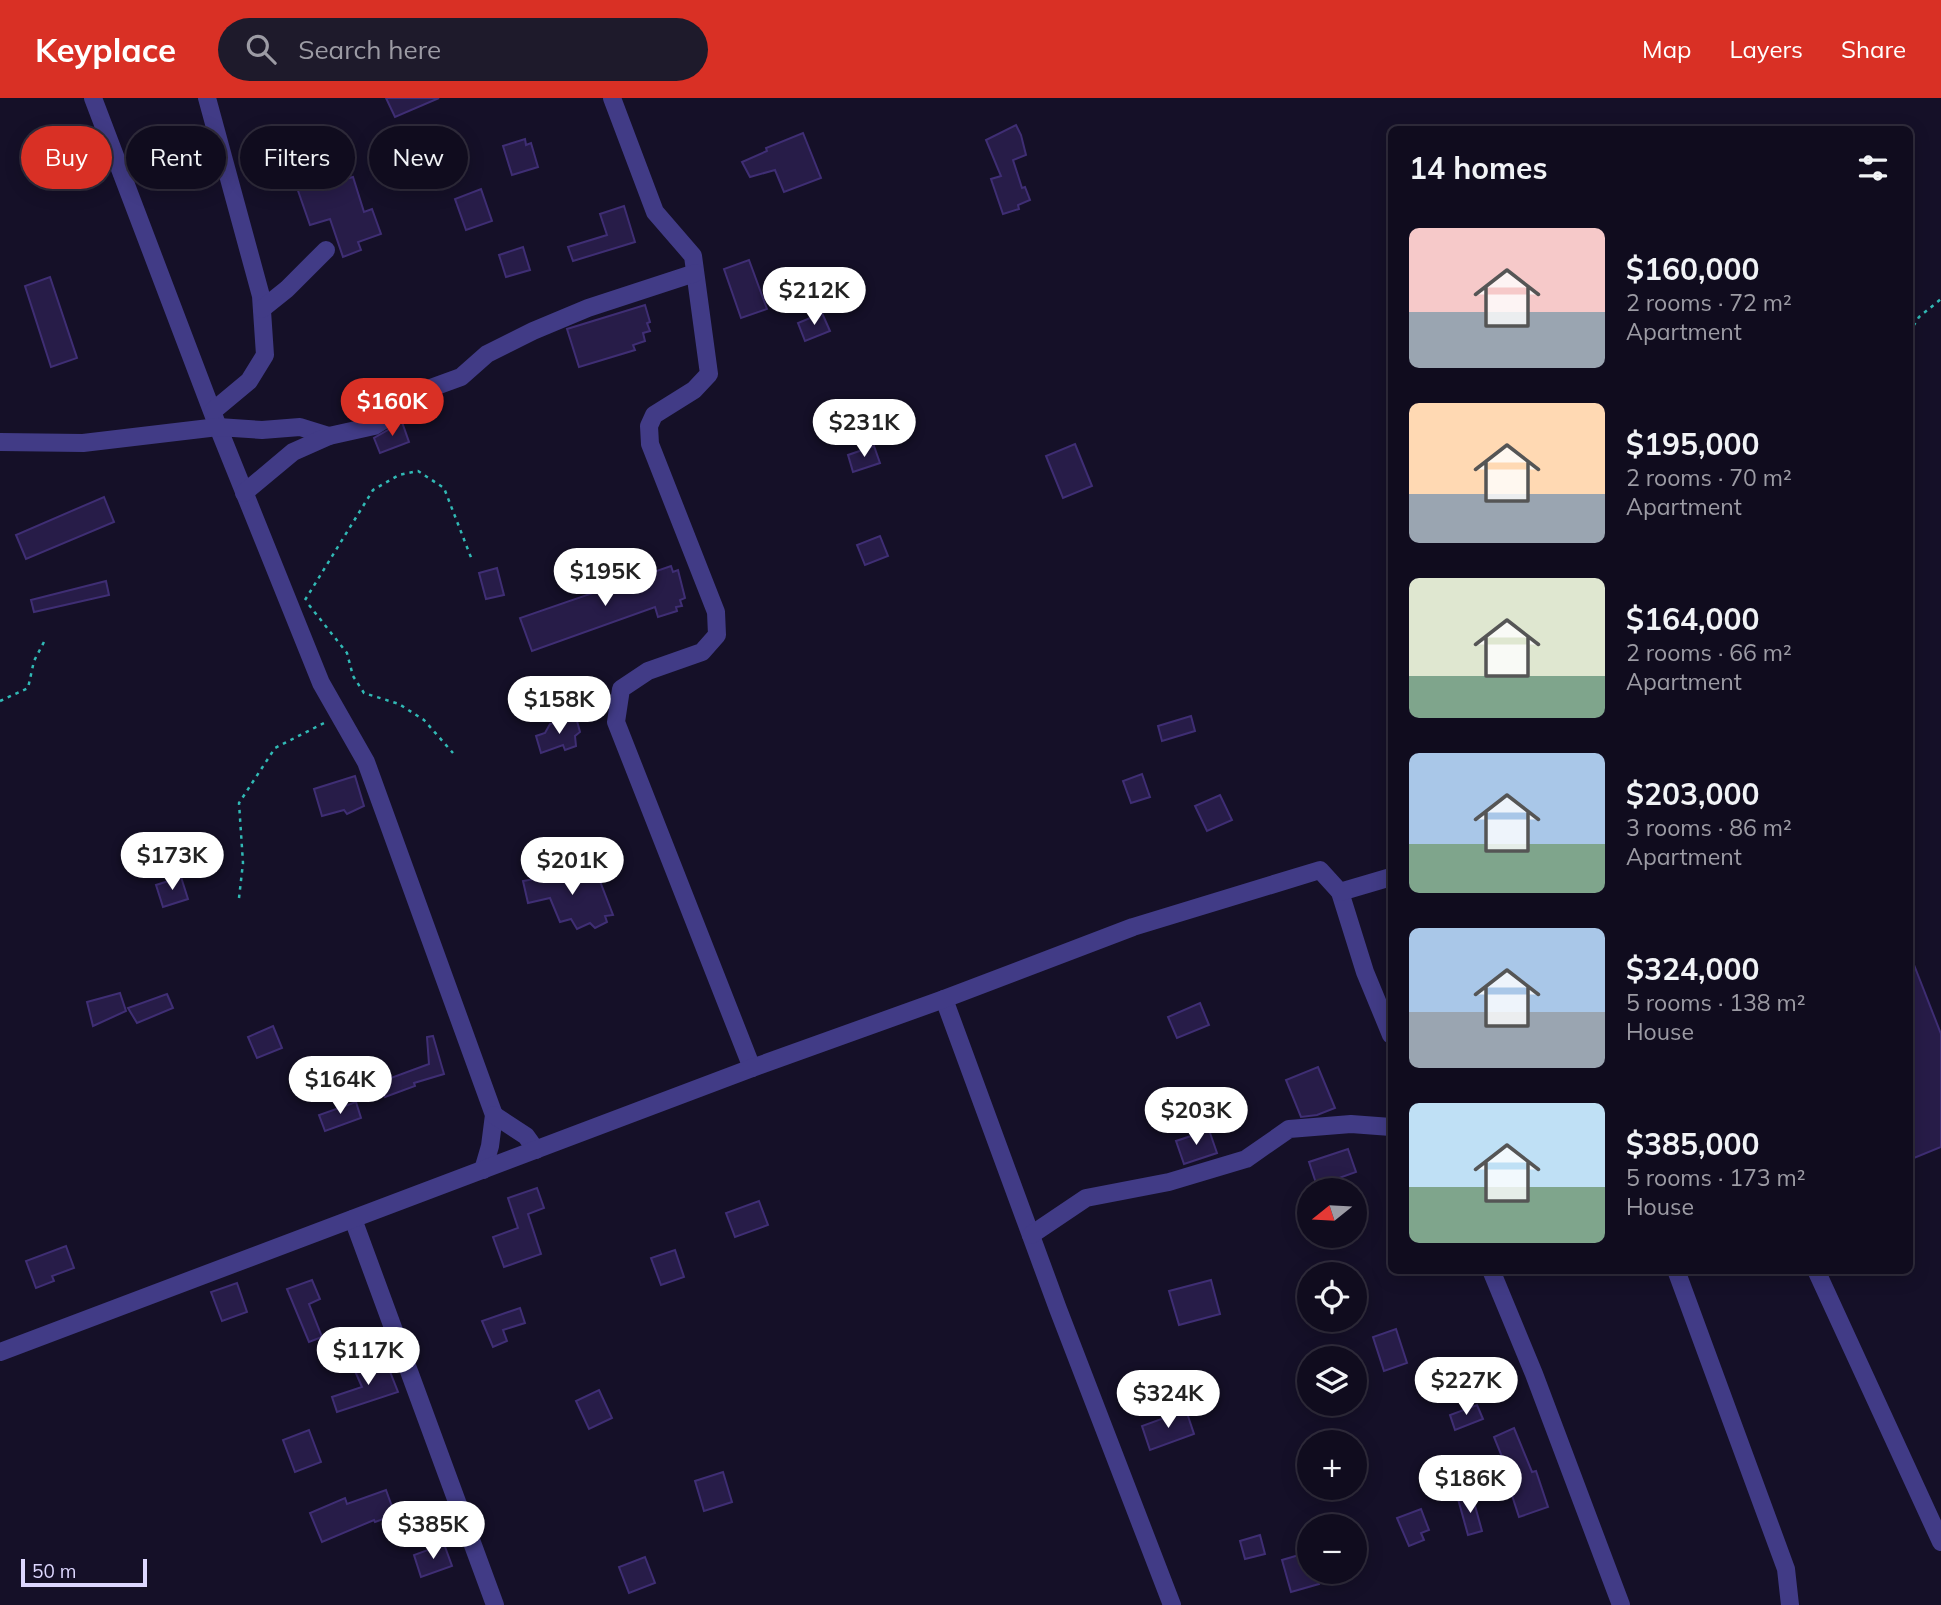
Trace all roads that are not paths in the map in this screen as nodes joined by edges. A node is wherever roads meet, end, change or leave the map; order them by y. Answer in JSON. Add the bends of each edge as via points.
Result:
{"nodes":[{"id":1,"x":93,"y":98,"type":"edge"},
{"id":2,"x":207,"y":98,"type":"edge"},
{"id":3,"x":612,"y":98,"type":"edge"},
{"id":4,"x":326,"y":250,"type":"dead end"},
{"id":5,"x":695,"y":273,"type":"junction"},
{"id":6,"x":262,"y":309,"type":"junction"},
{"id":7,"x":215,"y":419,"type":"junction"},
{"id":8,"x":329,"y":436,"type":"junction"},
{"id":9,"x":0,"y":442,"type":"edge"},
{"id":10,"x":244,"y":493,"type":"junction"},
{"id":11,"x":1388,"y":878,"type":"edge"},
{"id":12,"x":1340,"y":892,"type":"junction"},
{"id":13,"x":944,"y":999,"type":"junction"},
{"id":14,"x":1388,"y":1028,"type":"edge"},
{"id":15,"x":752,"y":1068,"type":"junction"},
{"id":16,"x":494,"y":1115,"type":"junction"},
{"id":17,"x":1388,"y":1127,"type":"edge"},
{"id":18,"x":536,"y":1150,"type":"junction"},
{"id":19,"x":483,"y":1170,"type":"junction"},
{"id":20,"x":353,"y":1219,"type":"junction"},
{"id":21,"x":1031,"y":1235,"type":"junction"},
{"id":22,"x":1493,"y":1274,"type":"edge"},
{"id":23,"x":1677,"y":1274,"type":"edge"},
{"id":24,"x":1818,"y":1274,"type":"edge"},
{"id":25,"x":0,"y":1352,"type":"edge"},
{"id":26,"x":1941,"y":1542,"type":"edge"},
{"id":27,"x":495,"y":1605,"type":"edge"},
{"id":28,"x":1172,"y":1605,"type":"edge"},
{"id":29,"x":1621,"y":1605,"type":"edge"},
{"id":30,"x":1790,"y":1605,"type":"edge"}],
"edges":[{"from":1,"to":7,"type":"street"},
{"from":2,"to":6,"type":"street"},
{"from":3,"to":5,"type":"street","via":[[655,212],[693,256]]},
{"from":4,"to":6,"type":"street"},
{"from":5,"to":8,"type":"street","via":[[533,331],[487,354],[461,377],[417,393],[374,426]]},
{"from":5,"to":15,"type":"street","via":[[709,374],[694,390],[654,415],[650,444],[716,612],[717,635],[702,652],[649,671],[621,689],[616,722]]},
{"from":6,"to":7,"type":"street","via":[[265,355]]},
{"from":7,"to":8,"type":"street","via":[[262,430],[300,428]]},
{"from":7,"to":9,"type":"street","via":[[83,443]]},
{"from":7,"to":10,"type":"street"},
{"from":8,"to":10,"type":"street","via":[[293,452]]},
{"from":10,"to":16,"type":"street","via":[[321,683],[366,762]]},
{"from":11,"to":12,"type":"street"},
{"from":12,"to":13,"type":"street","via":[[1320,870],[1133,927]]},
{"from":12,"to":14,"type":"street"},
{"from":13,"to":15,"type":"street"},
{"from":13,"to":21,"type":"street"},
{"from":15,"to":18,"type":"street"},
{"from":16,"to":18,"type":"street","via":[[526,1136]]},
{"from":16,"to":19,"type":"street"},
{"from":17,"to":21,"type":"street","via":[[1289,1129],[1246,1159],[1169,1182],[1086,1198]]},
{"from":18,"to":19,"type":"street"},
{"from":19,"to":20,"type":"street"},
{"from":20,"to":25,"type":"street"},
{"from":20,"to":27,"type":"street"},
{"from":21,"to":28,"type":"street"},
{"from":22,"to":29,"type":"street"},
{"from":23,"to":30,"type":"street","via":[[1786,1569]]},
{"from":24,"to":26,"type":"street"}]}
